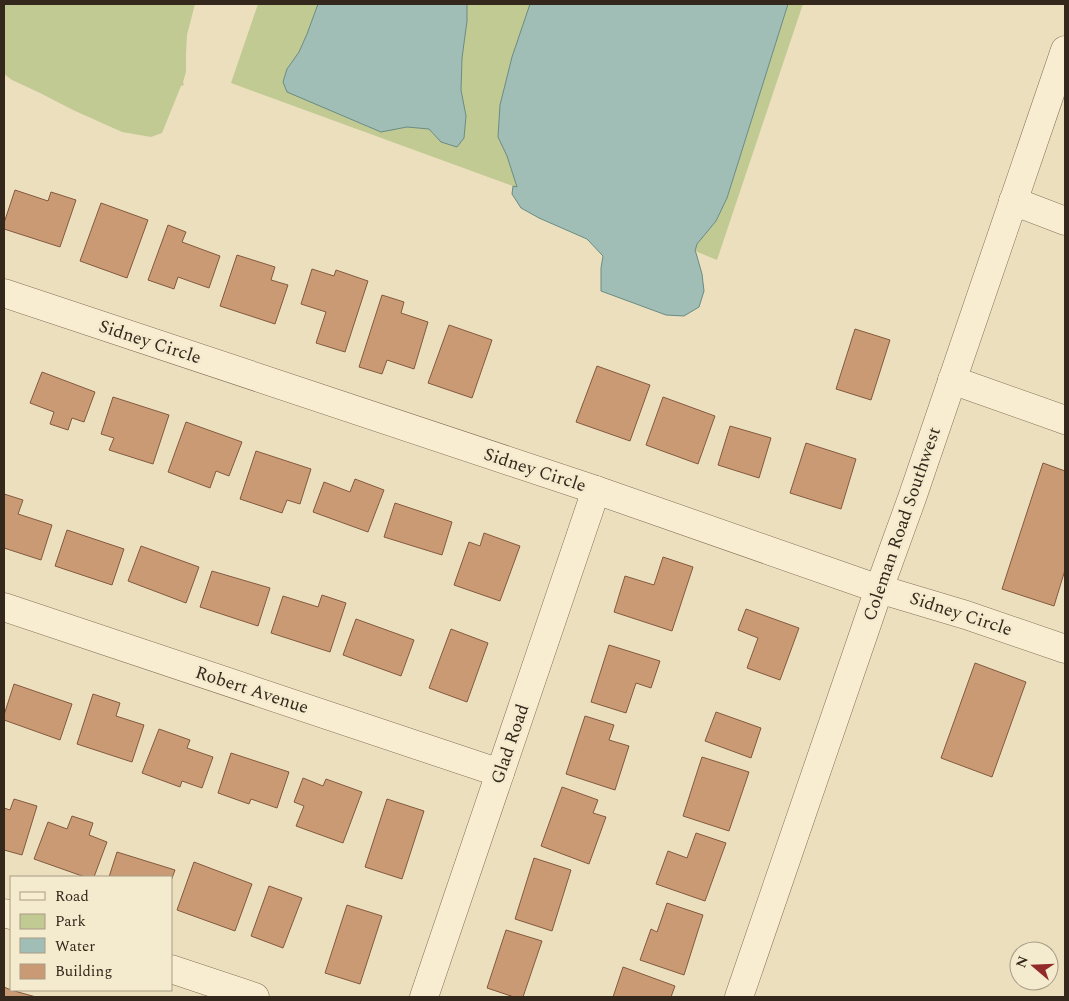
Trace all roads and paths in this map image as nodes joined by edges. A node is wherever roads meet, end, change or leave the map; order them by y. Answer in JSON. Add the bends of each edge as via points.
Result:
{"nodes":[{"id":1,"x":1065,"y":52,"type":"edge"},
{"id":2,"x":1013,"y":201,"type":"junction"},
{"id":3,"x":1065,"y":221,"type":"edge"},
{"id":4,"x":4,"y":293,"type":"edge"},
{"id":5,"x":952,"y":380,"type":"junction"},
{"id":6,"x":1065,"y":420,"type":"edge"},
{"id":7,"x":596,"y":490,"type":"junction"},
{"id":8,"x":879,"y":589,"type":"junction"},
{"id":9,"x":4,"y":607,"type":"edge"},
{"id":10,"x":1065,"y":649,"type":"edge"},
{"id":11,"x":500,"y":773,"type":"junction"},
{"id":12,"x":172,"y":969,"type":"edge"},
{"id":13,"x":255,"y":997,"type":"edge"},
{"id":14,"x":424,"y":997,"type":"edge"},
{"id":15,"x":739,"y":997,"type":"edge"}],
"edges":[{"from":1,"to":2,"type":"street","name":"Coleman Road Southwest"},
{"from":2,"to":3,"type":"street"},
{"from":2,"to":5,"type":"street","name":"Coleman Road Southwest"},
{"from":4,"to":7,"type":"street","name":"Sidney Circle"},
{"from":5,"to":6,"type":"street"},
{"from":5,"to":8,"type":"street","name":"Coleman Road Southwest"},
{"from":7,"to":8,"type":"street","name":"Sidney Circle"},
{"from":7,"to":11,"type":"street","name":"Glad Road"},
{"from":8,"to":10,"type":"street","name":"Sidney Circle"},
{"from":8,"to":15,"type":"street","name":"Coleman Road Southwest"},
{"from":9,"to":11,"type":"street","name":"Robert Avenue"},
{"from":11,"to":14,"type":"street","name":"Glad Road"},
{"from":12,"to":13,"type":"street"}]}
